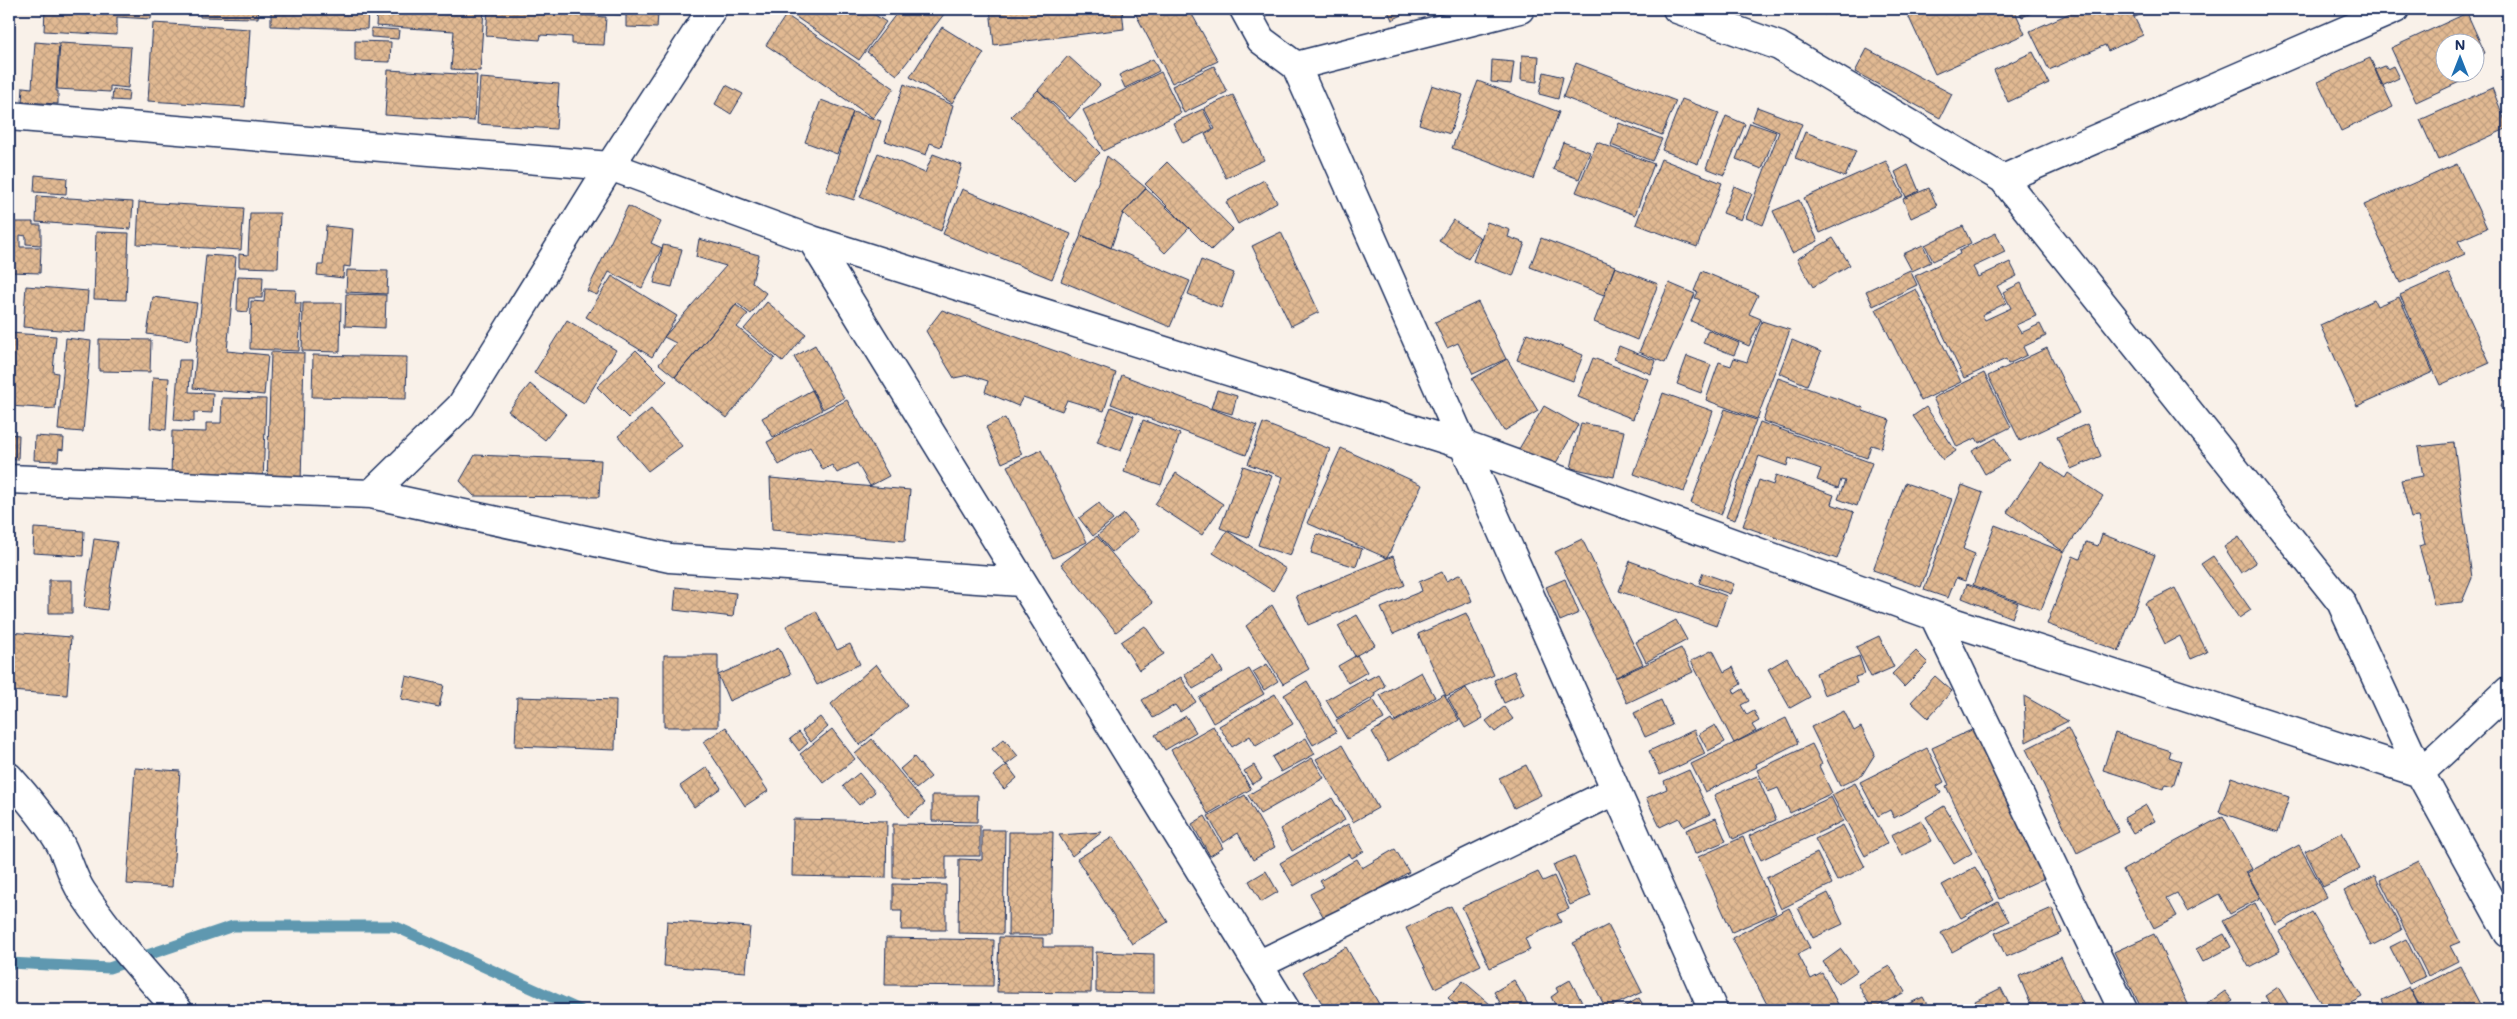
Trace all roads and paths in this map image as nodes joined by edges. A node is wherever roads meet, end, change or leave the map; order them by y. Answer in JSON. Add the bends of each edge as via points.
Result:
{"nodes":[{"id":1,"x":712,"y":9,"type":"edge"},
{"id":2,"x":1244,"y":9,"type":"edge"},
{"id":3,"x":1520,"y":9,"type":"edge"},
{"id":4,"x":1677,"y":9,"type":"edge"},
{"id":5,"x":2395,"y":9,"type":"edge"},
{"id":6,"x":1296,"y":66,"type":"junction"},
{"id":7,"x":9,"y":116,"type":"edge"},
{"id":8,"x":610,"y":166,"type":"junction"},
{"id":9,"x":2003,"y":179,"type":"junction"},
{"id":10,"x":812,"y":240,"type":"junction"},
{"id":11,"x":1463,"y":445,"type":"junction"},
{"id":12,"x":9,"y":479,"type":"edge"},
{"id":13,"x":370,"y":494,"type":"junction"},
{"id":14,"x":1021,"y":582,"type":"junction"},
{"id":15,"x":1934,"y":616,"type":"junction"},
{"id":16,"x":2508,"y":691,"type":"edge"},
{"id":17,"x":2420,"y":773,"type":"junction"},
{"id":18,"x":9,"y":777,"type":"edge"},
{"id":19,"x":1616,"y":790,"type":"junction"},
{"id":20,"x":2508,"y":933,"type":"edge"},
{"id":21,"x":1258,"y":965,"type":"junction"},
{"id":22,"x":178,"y":1010,"type":"edge"},
{"id":23,"x":1286,"y":1010,"type":"edge"},
{"id":24,"x":1713,"y":1010,"type":"edge"},
{"id":25,"x":2122,"y":1010,"type":"edge"}],
"edges":[{"from":1,"to":8,"type":"street"},
{"from":2,"to":6,"type":"street","via":[[1261,40]]},
{"from":3,"to":6,"type":"street"},
{"from":4,"to":9,"type":"street","via":[[1779,46]]},
{"from":5,"to":9,"type":"street"},
{"from":6,"to":11,"type":"street"},
{"from":7,"to":8,"type":"street"},
{"from":8,"to":10,"type":"street"},
{"from":8,"to":13,"type":"street","via":[[461,406]]},
{"from":9,"to":17,"type":"street","via":[[2341,602]]},
{"from":10,"to":11,"type":"street"},
{"from":10,"to":14,"type":"street"},
{"from":11,"to":15,"type":"street"},
{"from":11,"to":19,"type":"street"},
{"from":12,"to":13,"type":"street"},
{"from":13,"to":14,"type":"street","via":[[670,558]]},
{"from":14,"to":21,"type":"street"},
{"from":15,"to":17,"type":"street"},
{"from":15,"to":25,"type":"street"},
{"from":16,"to":17,"type":"street"},
{"from":17,"to":20,"type":"street"},
{"from":18,"to":22,"type":"street","via":[[58,841],[80,890],[111,933]]},
{"from":19,"to":21,"type":"street"},
{"from":19,"to":24,"type":"street"},
{"from":21,"to":23,"type":"street"}]}
